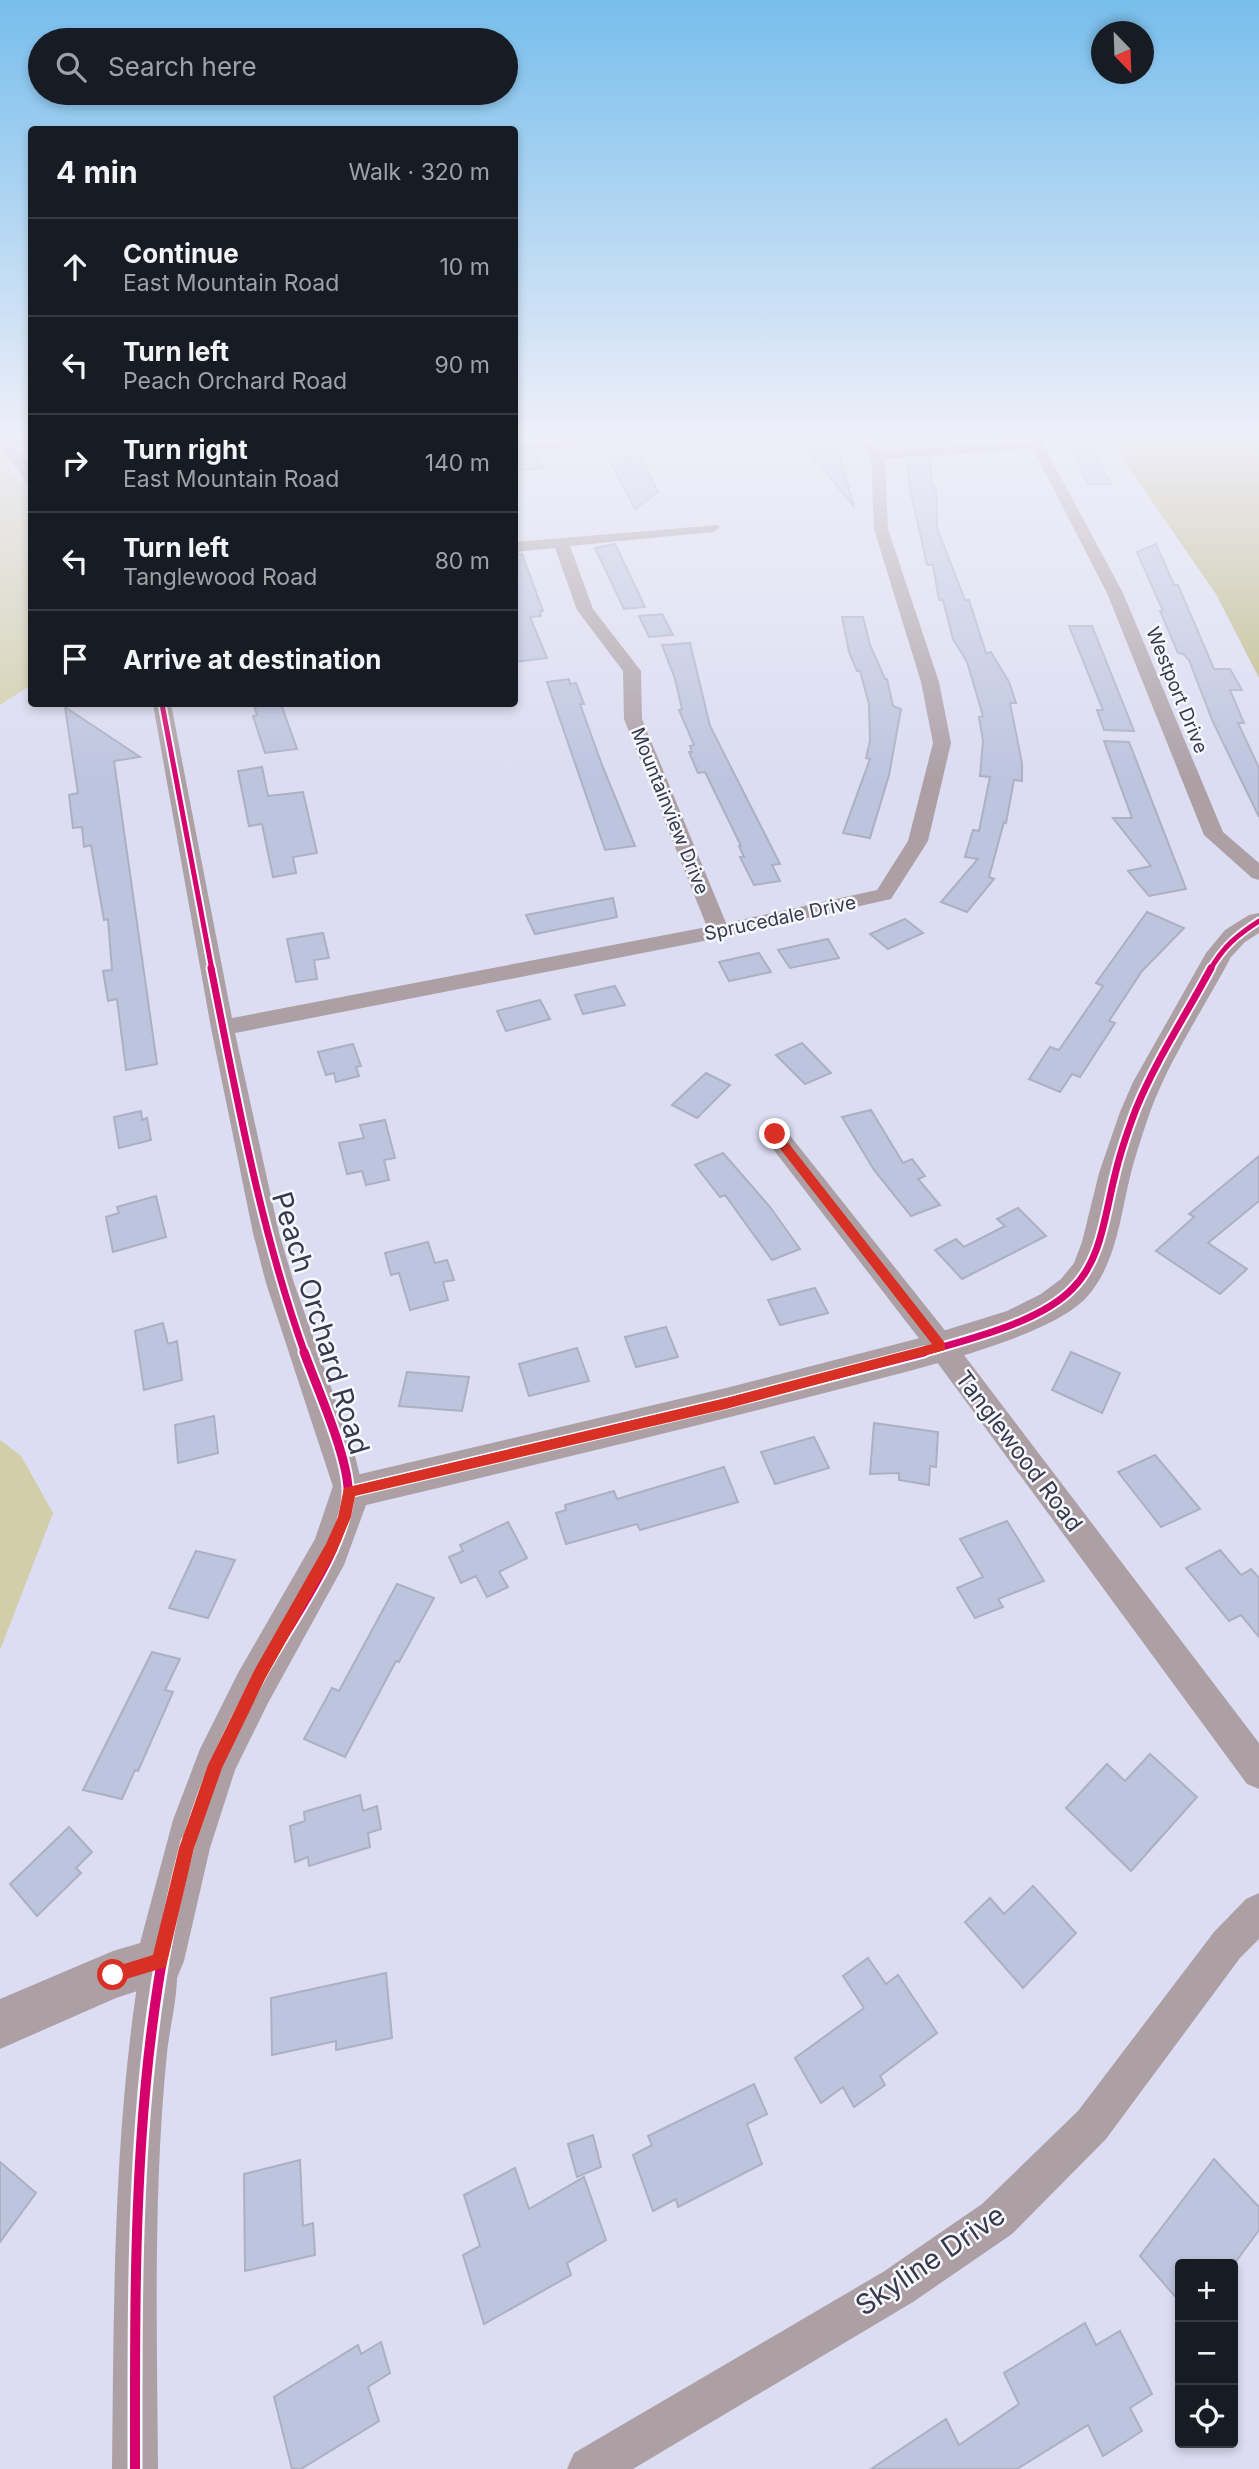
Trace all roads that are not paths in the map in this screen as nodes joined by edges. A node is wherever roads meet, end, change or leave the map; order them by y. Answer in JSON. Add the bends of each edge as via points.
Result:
{"nodes":[{"id":1,"x":564,"y":550,"type":"edge"},
{"id":2,"x":888,"y":550,"type":"edge"},
{"id":3,"x":1092,"y":550,"type":"edge"},
{"id":4,"x":163,"y":707,"type":"edge"},
{"id":5,"x":1259,"y":874,"type":"edge"},
{"id":6,"x":1259,"y":921,"type":"edge"},
{"id":7,"x":719,"y":931,"type":"junction"},
{"id":8,"x":222,"y":1028,"type":"junction"},
{"id":9,"x":775,"y":1134,"type":"dead end"},
{"id":10,"x":941,"y":1346,"type":"junction"},
{"id":11,"x":349,"y":1492,"type":"junction"},
{"id":12,"x":1259,"y":1772,"type":"edge"},
{"id":13,"x":1259,"y":1912,"type":"edge"},
{"id":14,"x":160,"y":1961,"type":"junction"},
{"id":15,"x":0,"y":2024,"type":"edge"},
{"id":16,"x":135,"y":2469,"type":"edge"},
{"id":17,"x":590,"y":2469,"type":"edge"}],
"edges":[{"from":1,"to":7,"type":"street","name":"Mountainview Drive","via":[[585,610],[632,671],[633,719]]},
{"from":2,"to":7,"type":"street","name":"Sprucedale Drive","via":[[930,682],[942,743],[918,841],[884,895]]},
{"from":3,"to":5,"type":"street","name":"Westport Drive","via":[[1115,593],[1214,835]]},
{"from":4,"to":8,"type":"street","name":"Peach Orchard Road"},
{"from":6,"to":10,"type":"street","via":[[1235,936],[1220,953],[1148,1082],[1123,1146],[1099,1242],[1081,1280],[1063,1298],[1031,1316]]},
{"from":7,"to":8,"type":"street","name":"Sprucedale Drive"},
{"from":8,"to":11,"type":"street","name":"Peach Orchard Road","via":[[272,1255]]},
{"from":9,"to":10,"type":"street","name":"Tanglewood Road"},
{"from":10,"to":11,"type":"street","via":[[726,1404]]},
{"from":10,"to":12,"type":"street","name":"Tanglewood Road"},
{"from":11,"to":14,"type":"street","name":"Peach Orchard Road","via":[[331,1548],[215,1765],[186,1848]]},
{"from":13,"to":17,"type":"street","name":"Skyline Drive","via":[[1227,1945],[1092,2125],[997,2219],[898,2287]]},
{"from":14,"to":15,"type":"street","via":[[113,1975]]},
{"from":14,"to":16,"type":"street","name":"Peach Orchard Road","via":[[149,2032],[139,2186]]}]}
